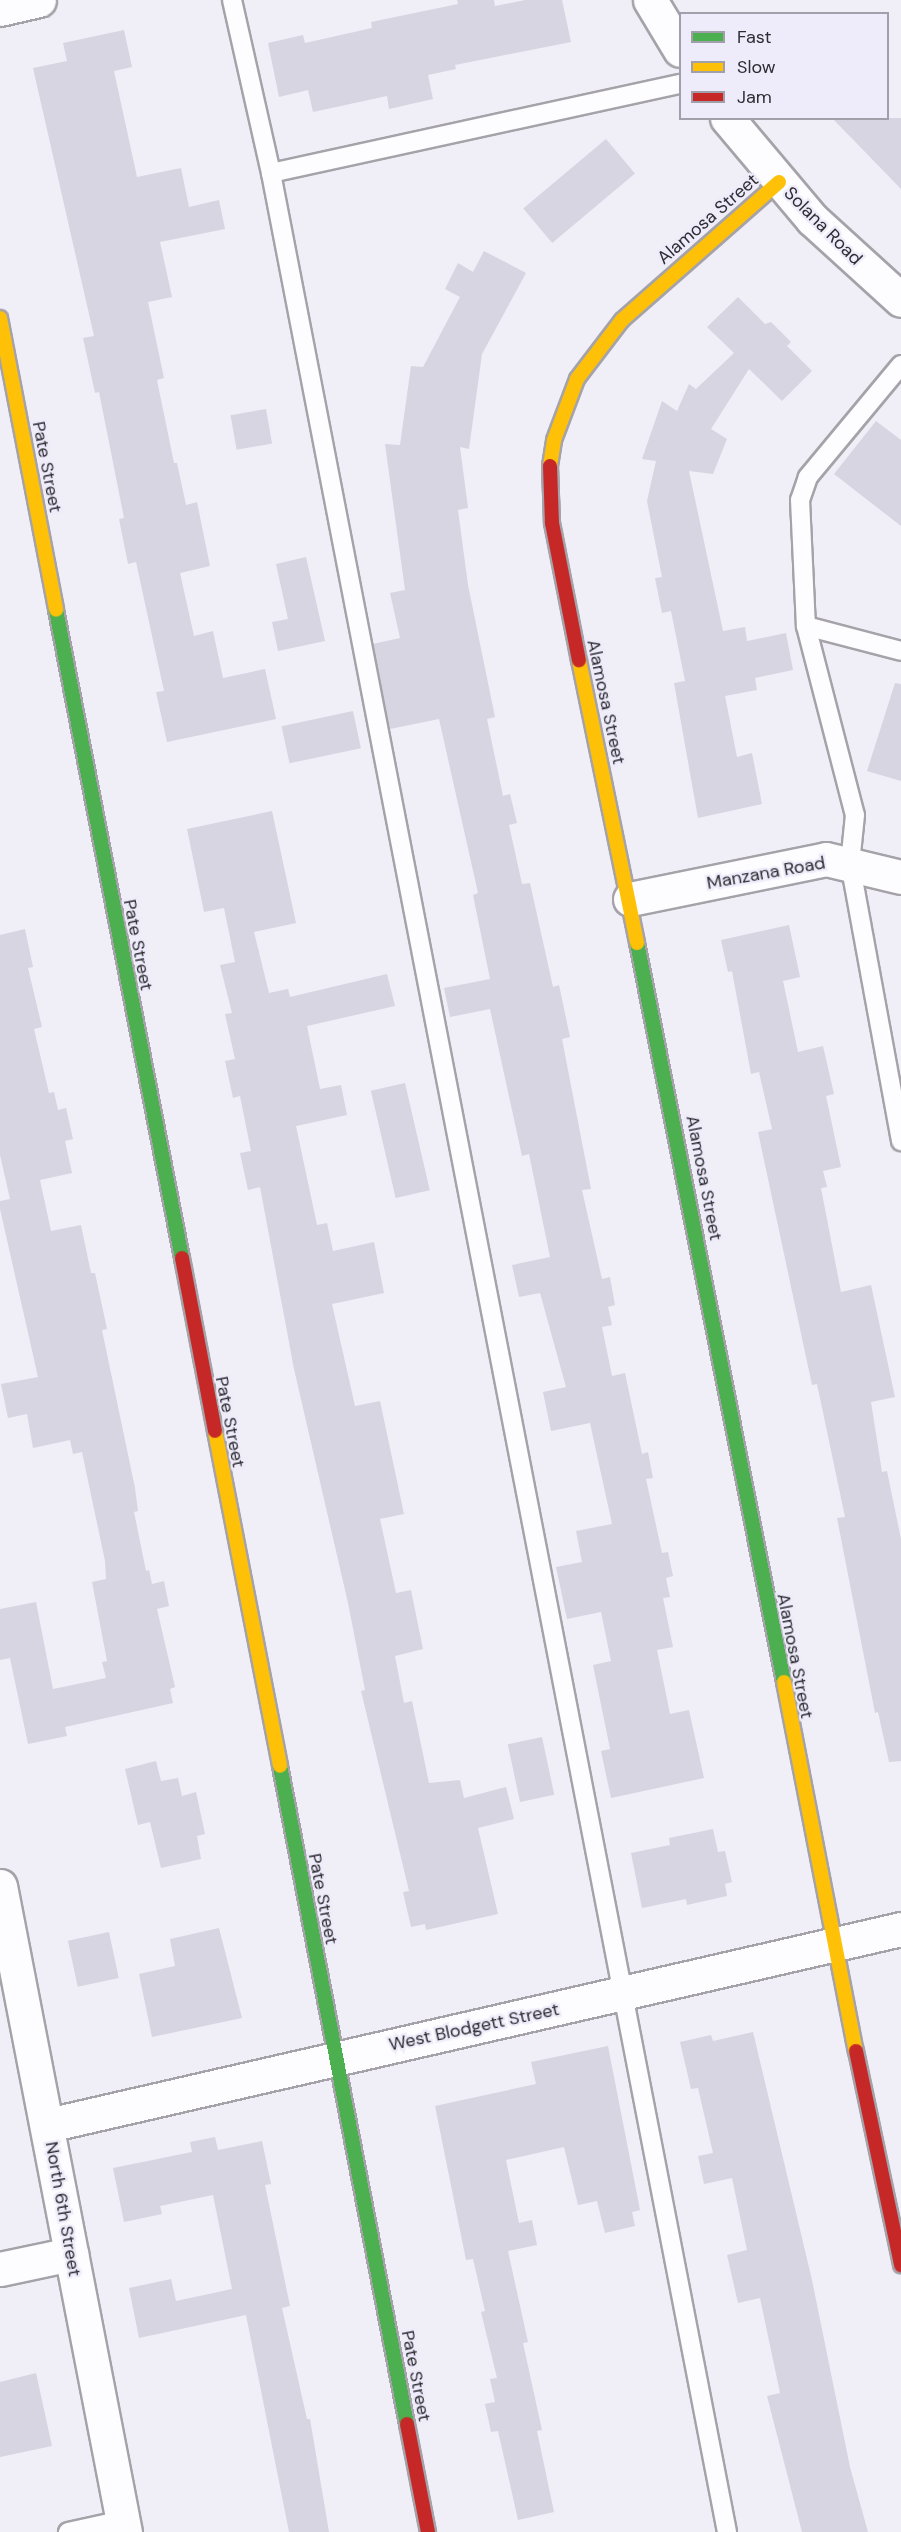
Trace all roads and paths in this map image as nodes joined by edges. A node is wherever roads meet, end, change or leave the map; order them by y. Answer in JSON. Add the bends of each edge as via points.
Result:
{"nodes":[{"id":1,"x":39,"y":0,"type":"edge"},
{"id":2,"x":232,"y":0,"type":"edge"},
{"id":3,"x":650,"y":0,"type":"edge"},
{"id":4,"x":0,"y":9,"type":"edge"},
{"id":5,"x":679,"y":47,"type":"edge"},
{"id":6,"x":679,"y":84,"type":"edge"},
{"id":7,"x":729,"y":120,"type":"edge"},
{"id":8,"x":271,"y":173,"type":"junction"},
{"id":9,"x":779,"y":182,"type":"junction"},
{"id":10,"x":901,"y":300,"type":"edge"},
{"id":11,"x":0,"y":318,"type":"edge"},
{"id":12,"x":901,"y":365,"type":"edge"},
{"id":13,"x":806,"y":626,"type":"junction"},
{"id":14,"x":901,"y":651,"type":"edge"},
{"id":15,"x":850,"y":863,"type":"junction"},
{"id":16,"x":901,"y":877,"type":"edge"},
{"id":17,"x":630,"y":899,"type":"junction"},
{"id":18,"x":901,"y":1141,"type":"edge"},
{"id":19,"x":0,"y":1886,"type":"edge"},
{"id":20,"x":901,"y":1929,"type":"edge"},
{"id":21,"x":834,"y":1944,"type":"junction"},
{"id":22,"x":8,"y":1976,"type":"edge"},
{"id":23,"x":621,"y":1995,"type":"junction"},
{"id":24,"x":335,"y":2057,"type":"junction"},
{"id":25,"x":48,"y":2125,"type":"junction"},
{"id":26,"x":72,"y":2254,"type":"junction"},
{"id":27,"x":901,"y":2265,"type":"edge"},
{"id":28,"x":0,"y":2269,"type":"edge"},
{"id":29,"x":124,"y":2526,"type":"edge"},
{"id":30,"x":68,"y":2532,"type":"edge"},
{"id":31,"x":428,"y":2532,"type":"edge"},
{"id":32,"x":726,"y":2532,"type":"edge"}],
"edges":[{"from":1,"to":4,"type":"street"},
{"from":2,"to":8,"type":"lane"},
{"from":3,"to":5,"type":"street"},
{"from":6,"to":8,"type":"lane"},
{"from":7,"to":9,"type":"street","name":"Solana Road"},
{"from":8,"to":23,"type":"lane"},
{"from":9,"to":10,"type":"street","name":"Solana Road","via":[[848,254]]},
{"from":9,"to":17,"type":"street","name":"Alamosa Street","via":[[622,320],[577,379],[554,440],[549,473],[552,523]]},
{"from":11,"to":24,"type":"street","name":"Pate Street"},
{"from":12,"to":13,"type":"lane","via":[[803,488]]},
{"from":13,"to":14,"type":"lane"},
{"from":13,"to":15,"type":"lane","via":[[855,815]]},
{"from":15,"to":16,"type":"street","name":"Manzana Road"},
{"from":15,"to":17,"type":"street","name":"Manzana Road","via":[[826,859]]},
{"from":15,"to":18,"type":"lane"},
{"from":17,"to":21,"type":"street","name":"Alamosa Street"},
{"from":19,"to":22,"type":"street","name":"North 6th Street"},
{"from":20,"to":21,"type":"street","name":"West Blodgett Street"},
{"from":21,"to":23,"type":"street","name":"West Blodgett Street"},
{"from":21,"to":27,"type":"street","name":"Alamosa Street"},
{"from":22,"to":25,"type":"street","name":"North 6th Street"},
{"from":23,"to":24,"type":"street","name":"West Blodgett Street"},
{"from":23,"to":32,"type":"lane"},
{"from":24,"to":25,"type":"street","name":"West Blodgett Street"},
{"from":24,"to":31,"type":"street","name":"Pate Street"},
{"from":25,"to":26,"type":"street","name":"North 6th Street"},
{"from":26,"to":28,"type":"street"},
{"from":26,"to":29,"type":"street","name":"North 6th Street"},
{"from":29,"to":30,"type":"lane"}]}
